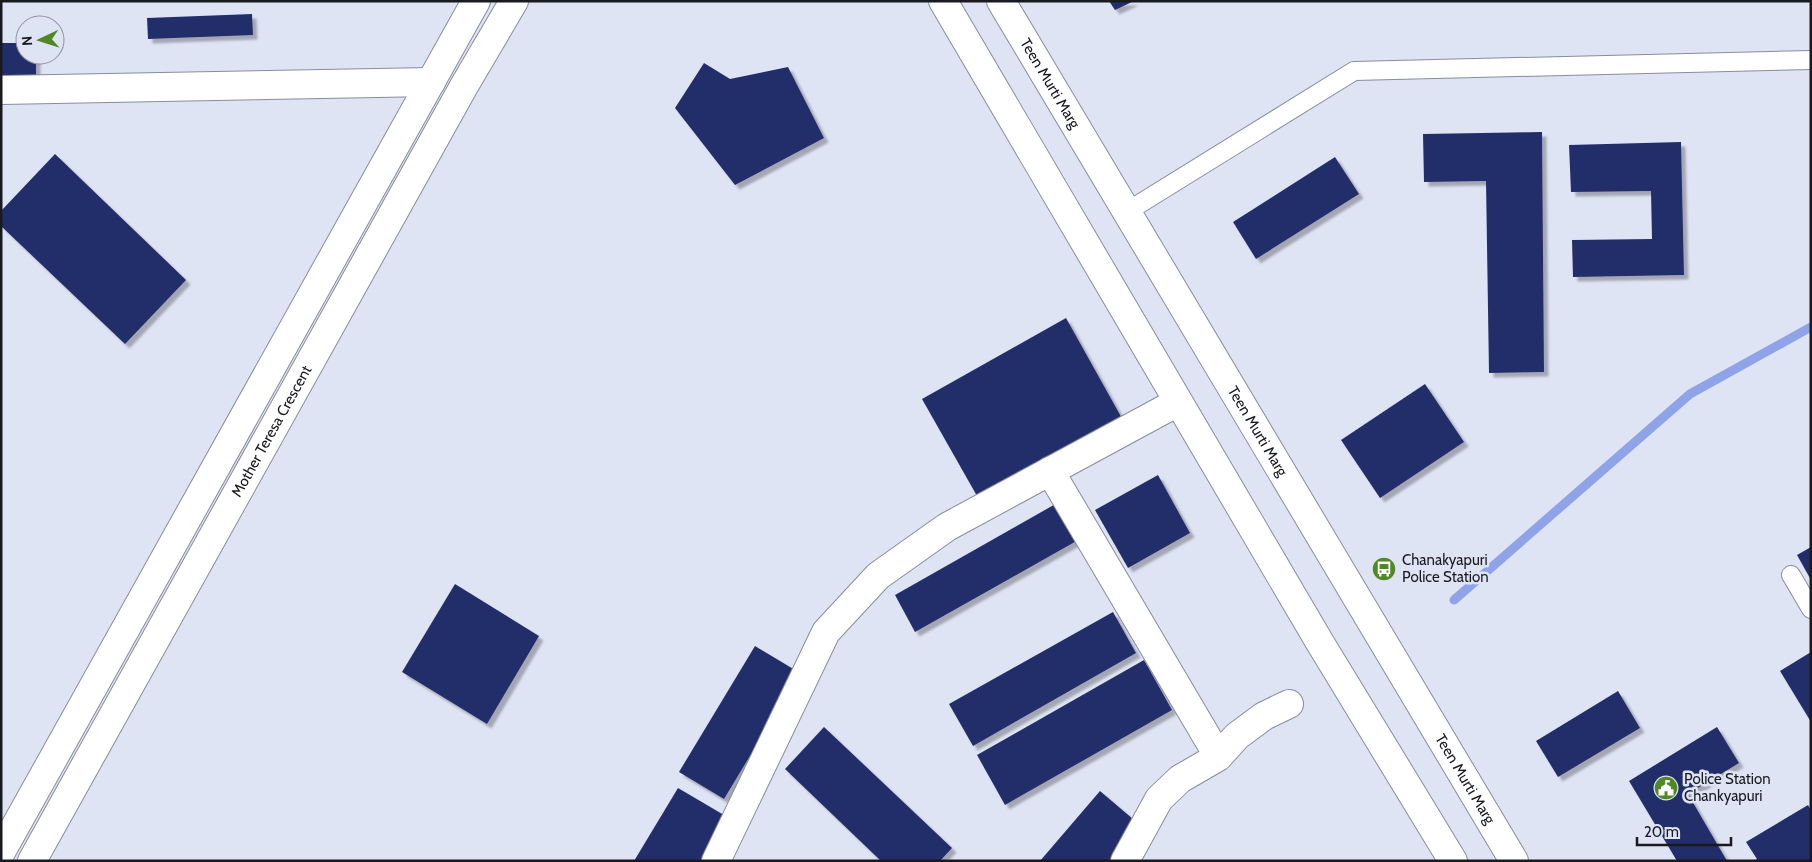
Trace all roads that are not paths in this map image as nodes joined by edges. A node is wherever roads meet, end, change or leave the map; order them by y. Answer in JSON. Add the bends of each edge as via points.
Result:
{"nodes":[{"id":1,"x":476,"y":1,"type":"edge"},
{"id":2,"x":514,"y":1,"type":"edge"},
{"id":3,"x":943,"y":1,"type":"edge"},
{"id":4,"x":1001,"y":1,"type":"edge"},
{"id":5,"x":1811,"y":60,"type":"edge"},
{"id":6,"x":431,"y":82,"type":"junction"},
{"id":7,"x":1,"y":90,"type":"edge"},
{"id":8,"x":1128,"y":211,"type":"junction"},
{"id":9,"x":1178,"y":402,"type":"junction"},
{"id":10,"x":1050,"y":471,"type":"junction"},
{"id":11,"x":1791,"y":575,"type":"dead end"},
{"id":12,"x":1811,"y":609,"type":"edge"},
{"id":13,"x":1289,"y":704,"type":"dead end"},
{"id":14,"x":1214,"y":749,"type":"dead end"},
{"id":15,"x":1,"y":852,"type":"edge"},
{"id":16,"x":32,"y":861,"type":"edge"},
{"id":17,"x":716,"y":861,"type":"edge"},
{"id":18,"x":1125,"y":861,"type":"edge"},
{"id":19,"x":1453,"y":861,"type":"edge"},
{"id":20,"x":1514,"y":861,"type":"edge"}],
"edges":[{"from":1,"to":6,"type":"main road","name":"Mother Teresa Crescent"},
{"from":2,"to":16,"type":"main road","name":"Mother Teresa Crescent"},
{"from":3,"to":9,"type":"main road"},
{"from":4,"to":8,"type":"main road","name":"Teen Murti Marg"},
{"from":5,"to":8,"type":"lane","via":[[1354,71]]},
{"from":6,"to":7,"type":"main road"},
{"from":6,"to":15,"type":"main road","name":"Mother Teresa Crescent"},
{"from":8,"to":20,"type":"main road","name":"Teen Murti Marg"},
{"from":9,"to":10,"type":"main road"},
{"from":9,"to":19,"type":"main road"},
{"from":10,"to":14,"type":"main road"},
{"from":10,"to":17,"type":"main road","via":[[947,527],[886,570],[826,632]]},
{"from":11,"to":12,"type":"lane"},
{"from":13,"to":18,"type":"main road","via":[[1264,716],[1218,757],[1180,780],[1159,799]]}]}
